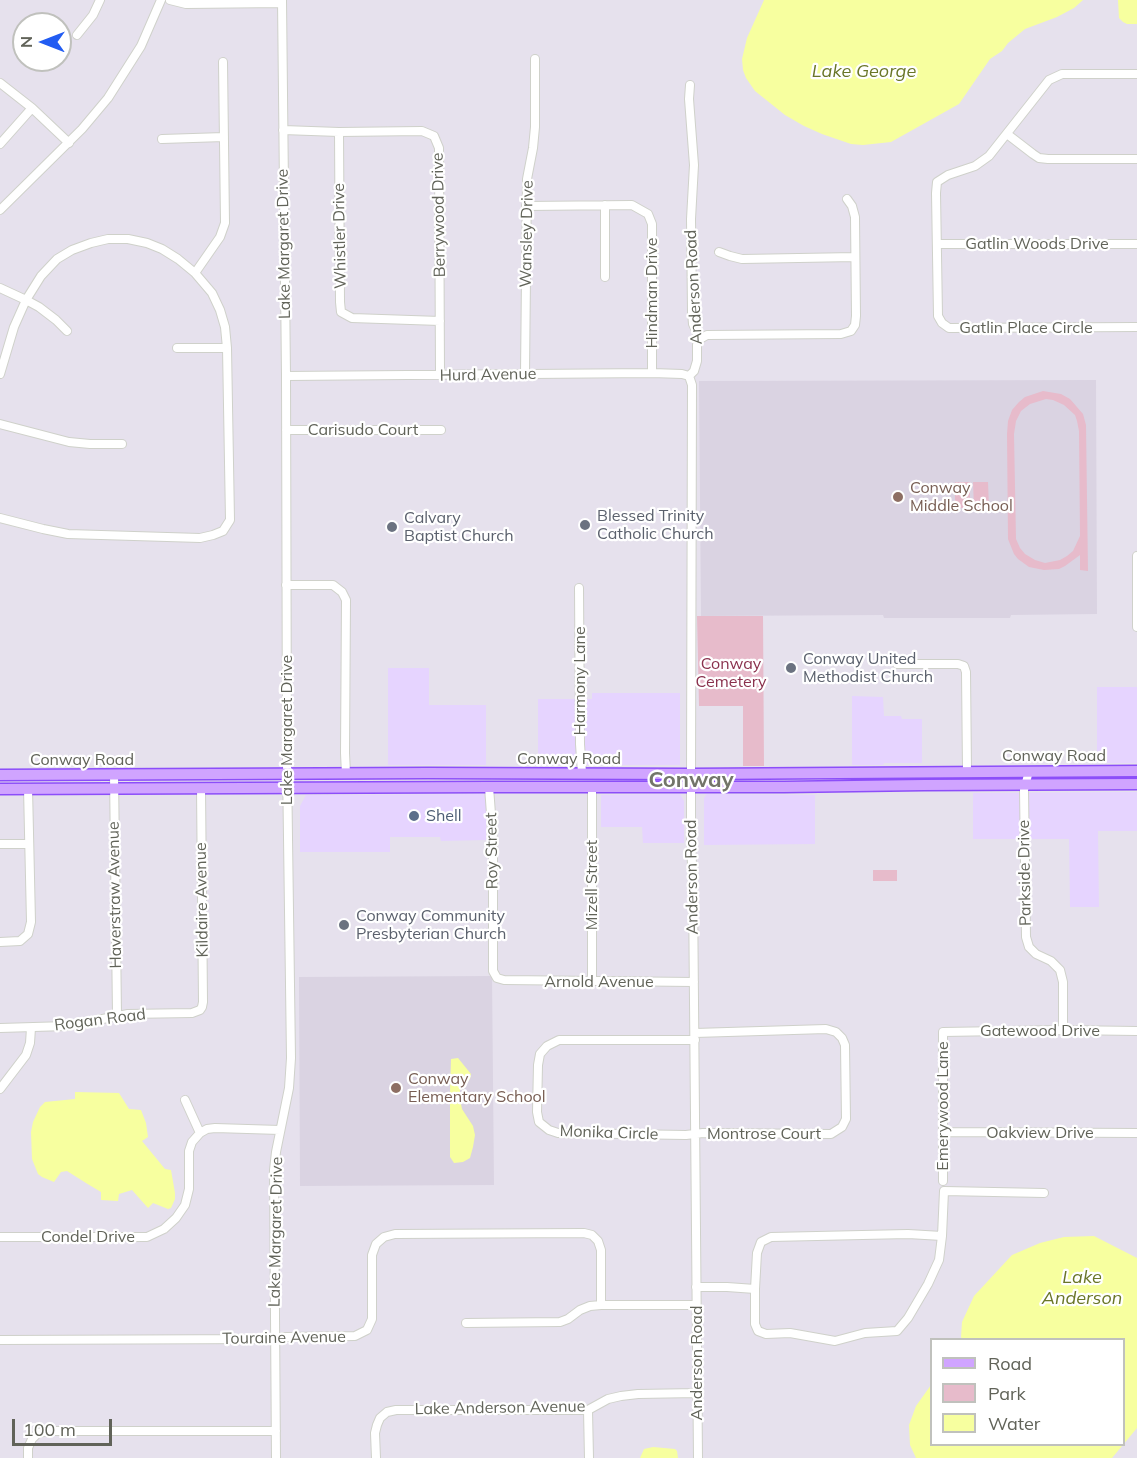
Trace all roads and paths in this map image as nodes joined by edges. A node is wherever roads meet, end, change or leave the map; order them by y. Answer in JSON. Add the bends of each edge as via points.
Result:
{"nodes":[{"id":1,"x":100,"y":0,"type":"edge"},
{"id":2,"x":161,"y":0,"type":"edge"},
{"id":3,"x":170,"y":0,"type":"edge"},
{"id":4,"x":282,"y":2,"type":"edge"},
{"id":5,"x":77,"y":35,"type":"dead end"},
{"id":6,"x":535,"y":59,"type":"dead end"},
{"id":7,"x":223,"y":62,"type":"dead end"},
{"id":8,"x":1137,"y":74,"type":"edge"},
{"id":9,"x":0,"y":83,"type":"edge"},
{"id":10,"x":690,"y":86,"type":"dead end"},
{"id":11,"x":32,"y":108,"type":"junction"},
{"id":12,"x":282,"y":130,"type":"junction"},
{"id":13,"x":339,"y":132,"type":"junction"},
{"id":14,"x":1008,"y":134,"type":"junction"},
{"id":15,"x":224,"y":137,"type":"junction"},
{"id":16,"x":162,"y":139,"type":"dead end"},
{"id":17,"x":69,"y":143,"type":"junction"},
{"id":18,"x":0,"y":144,"type":"edge"},
{"id":19,"x":1137,"y":159,"type":"edge"},
{"id":20,"x":847,"y":199,"type":"dead end"},
{"id":21,"x":605,"y":205,"type":"junction"},
{"id":22,"x":526,"y":206,"type":"junction"},
{"id":23,"x":0,"y":210,"type":"edge"},
{"id":24,"x":937,"y":244,"type":"junction"},
{"id":25,"x":1137,"y":244,"type":"edge"},
{"id":26,"x":719,"y":252,"type":"dead end"},
{"id":27,"x":855,"y":257,"type":"junction"},
{"id":28,"x":195,"y":273,"type":"junction"},
{"id":29,"x":605,"y":277,"type":"dead end"},
{"id":30,"x":0,"y":288,"type":"edge"},
{"id":31,"x":26,"y":300,"type":"junction"},
{"id":32,"x":440,"y":321,"type":"junction"},
{"id":33,"x":1137,"y":327,"type":"edge"},
{"id":34,"x":67,"y":331,"type":"dead end"},
{"id":35,"x":700,"y":339,"type":"junction"},
{"id":36,"x":177,"y":348,"type":"dead end"},
{"id":37,"x":227,"y":348,"type":"junction"},
{"id":38,"x":652,"y":373,"type":"junction"},
{"id":39,"x":0,"y":374,"type":"edge"},
{"id":40,"x":525,"y":374,"type":"junction"},
{"id":41,"x":440,"y":375,"type":"junction"},
{"id":42,"x":286,"y":376,"type":"junction"},
{"id":43,"x":689,"y":376,"type":"junction"},
{"id":44,"x":0,"y":424,"type":"edge"},
{"id":45,"x":286,"y":430,"type":"junction"},
{"id":46,"x":441,"y":430,"type":"dead end"},
{"id":47,"x":122,"y":444,"type":"dead end"},
{"id":48,"x":0,"y":518,"type":"edge"},
{"id":49,"x":1137,"y":556,"type":"edge"},
{"id":50,"x":286,"y":585,"type":"junction"},
{"id":51,"x":579,"y":588,"type":"dead end"},
{"id":52,"x":1137,"y":627,"type":"edge"},
{"id":53,"x":897,"y":664,"type":"dead end"},
{"id":54,"x":968,"y":771,"type":"junction"},
{"id":55,"x":1029,"y":771,"type":"junction"},
{"id":56,"x":1136,"y":771,"type":"edge"},
{"id":57,"x":582,"y":773,"type":"junction"},
{"id":58,"x":842,"y":773,"type":"junction"},
{"id":59,"x":288,"y":774,"type":"junction"},
{"id":60,"x":346,"y":774,"type":"junction"},
{"id":61,"x":691,"y":774,"type":"junction"},
{"id":62,"x":0,"y":775,"type":"edge"},
{"id":63,"x":114,"y":775,"type":"junction"},
{"id":64,"x":1094,"y":784,"type":"junction"},
{"id":65,"x":1137,"y":784,"type":"edge"},
{"id":66,"x":924,"y":785,"type":"junction"},
{"id":67,"x":1026,"y":785,"type":"junction"},
{"id":68,"x":837,"y":786,"type":"junction"},
{"id":69,"x":489,"y":787,"type":"junction"},
{"id":70,"x":551,"y":787,"type":"junction"},
{"id":71,"x":592,"y":787,"type":"junction"},
{"id":72,"x":28,"y":788,"type":"junction"},
{"id":73,"x":114,"y":788,"type":"junction"},
{"id":74,"x":201,"y":788,"type":"junction"},
{"id":75,"x":288,"y":788,"type":"junction"},
{"id":76,"x":691,"y":788,"type":"junction"},
{"id":77,"x":0,"y":789,"type":"edge"},
{"id":78,"x":0,"y":844,"type":"edge"},
{"id":79,"x":29,"y":844,"type":"junction"},
{"id":80,"x":0,"y":942,"type":"edge"},
{"id":81,"x":504,"y":980,"type":"joint"},
{"id":82,"x":592,"y":982,"type":"junction"},
{"id":83,"x":694,"y":982,"type":"junction"},
{"id":84,"x":200,"y":1010,"type":"joint"},
{"id":85,"x":117,"y":1016,"type":"junction"},
{"id":86,"x":0,"y":1028,"type":"edge"},
{"id":87,"x":31,"y":1028,"type":"junction"},
{"id":88,"x":1063,"y":1030,"type":"junction"},
{"id":89,"x":1137,"y":1031,"type":"edge"},
{"id":90,"x":943,"y":1032,"type":"joint"},
{"id":91,"x":695,"y":1036,"type":"junction"},
{"id":92,"x":0,"y":1089,"type":"edge"},
{"id":93,"x":185,"y":1100,"type":"dead end"},
{"id":94,"x":280,"y":1130,"type":"junction"},
{"id":95,"x":943,"y":1132,"type":"junction"},
{"id":96,"x":200,"y":1133,"type":"junction"},
{"id":97,"x":1137,"y":1133,"type":"edge"},
{"id":98,"x":695,"y":1134,"type":"junction"},
{"id":99,"x":943,"y":1181,"type":"dead end"},
{"id":100,"x":1044,"y":1193,"type":"dead end"},
{"id":101,"x":942,"y":1236,"type":"junction"},
{"id":102,"x":0,"y":1237,"type":"edge"},
{"id":103,"x":696,"y":1287,"type":"junction"},
{"id":104,"x":755,"y":1289,"type":"junction"},
{"id":105,"x":601,"y":1305,"type":"junction"},
{"id":106,"x":696,"y":1305,"type":"junction"},
{"id":107,"x":466,"y":1323,"type":"dead end"},
{"id":108,"x":275,"y":1338,"type":"junction"},
{"id":109,"x":0,"y":1340,"type":"edge"},
{"id":110,"x":697,"y":1393,"type":"junction"},
{"id":111,"x":588,"y":1410,"type":"junction"},
{"id":112,"x":276,"y":1431,"type":"junction"},
{"id":113,"x":28,"y":1458,"type":"edge"},
{"id":114,"x":276,"y":1458,"type":"edge"},
{"id":115,"x":376,"y":1458,"type":"edge"},
{"id":116,"x":589,"y":1458,"type":"edge"},
{"id":117,"x":698,"y":1458,"type":"edge"}],
"edges":[{"from":1,"to":5,"type":"street"},
{"from":2,"to":17,"type":"street","via":[[145,39],[123,76]]},
{"from":3,"to":4,"type":"street"},
{"from":4,"to":12,"type":"street","name":"Lake Margaret Drive"},
{"from":6,"to":22,"type":"street","name":"Wansley Drive","via":[[535,127],[526,179]]},
{"from":7,"to":15,"type":"street"},
{"from":8,"to":14,"type":"street","name":"Gatlin Place Circle","via":[[1062,75],[1049,80]]},
{"from":9,"to":11,"type":"street"},
{"from":10,"to":35,"type":"street","name":"Anderson Road","via":[[694,165],[692,312]]},
{"from":11,"to":17,"type":"street"},
{"from":11,"to":18,"type":"street"},
{"from":12,"to":13,"type":"street","name":"Berrywood Drive"},
{"from":12,"to":42,"type":"street","name":"Lake Margaret Drive"},
{"from":13,"to":32,"type":"street","name":"Whistler Drive","via":[[341,312],[352,318]]},
{"from":13,"to":32,"type":"street","name":"Berrywood Drive","via":[[422,131],[434,136],[439,148]]},
{"from":14,"to":19,"type":"street","via":[[1039,158]]},
{"from":14,"to":24,"type":"street","name":"Gatlin Place Circle","via":[[975,166],[937,182]]},
{"from":15,"to":16,"type":"street"},
{"from":15,"to":28,"type":"street","via":[[225,223]]},
{"from":17,"to":23,"type":"street"},
{"from":20,"to":27,"type":"street","via":[[855,217]]},
{"from":21,"to":22,"type":"street"},
{"from":21,"to":29,"type":"street"},
{"from":21,"to":38,"type":"street","name":"Hindman Drive","via":[[632,205],[648,214],[652,224]]},
{"from":22,"to":40,"type":"street","name":"Wansley Drive"},
{"from":24,"to":25,"type":"street","name":"Gatlin Woods Drive"},
{"from":24,"to":33,"type":"street","name":"Gatlin Place Circle","via":[[938,316],[949,328]]},
{"from":26,"to":27,"type":"street","via":[[742,259]]},
{"from":27,"to":35,"type":"street","via":[[856,316],[851,331],[706,335]]},
{"from":28,"to":31,"type":"street","via":[[147,243],[108,239],[57,259]]},
{"from":28,"to":37,"type":"street","via":[[220,310]]},
{"from":30,"to":31,"type":"street"},
{"from":31,"to":34,"type":"street"},
{"from":31,"to":39,"type":"street"},
{"from":32,"to":41,"type":"street","name":"Berrywood Drive"},
{"from":35,"to":43,"type":"street","name":"Anderson Road","via":[[697,361]]},
{"from":36,"to":37,"type":"street"},
{"from":37,"to":48,"type":"street","via":[[230,520],[223,531],[200,538],[68,534]]},
{"from":38,"to":40,"type":"street","name":"Hurd Avenue"},
{"from":38,"to":43,"type":"street","name":"Hurd Avenue"},
{"from":40,"to":41,"type":"street","name":"Hurd Avenue"},
{"from":41,"to":42,"type":"street","name":"Hurd Avenue"},
{"from":42,"to":45,"type":"street","name":"Lake Margaret Drive"},
{"from":43,"to":61,"type":"street","name":"Anderson Road"},
{"from":44,"to":47,"type":"street","via":[[69,442]]},
{"from":45,"to":46,"type":"street","name":"Carisudo Court"},
{"from":45,"to":50,"type":"street","name":"Lake Margaret Drive"},
{"from":49,"to":52,"type":"street"},
{"from":50,"to":59,"type":"street","name":"Lake Margaret Drive"},
{"from":50,"to":60,"type":"street","via":[[333,585],[346,600]]},
{"from":51,"to":57,"type":"street","name":"Harmony Lane"},
{"from":53,"to":54,"type":"street","via":[[964,666]]},
{"from":54,"to":55,"type":"main road","name":"Conway Road"},
{"from":54,"to":58,"type":"main road","name":"Conway Road"},
{"from":54,"to":66,"type":"main road","via":[[958,778]]},
{"from":55,"to":56,"type":"main road","name":"Conway Road"},
{"from":55,"to":67,"type":"street","name":"Parkside Drive"},
{"from":56,"to":64,"type":"main road","via":[[1125,778]]},
{"from":57,"to":60,"type":"main road","name":"Conway Road"},
{"from":57,"to":61,"type":"main road","name":"Conway Road"},
{"from":57,"to":70,"type":"main road"},
{"from":58,"to":61,"type":"main road","name":"Conway Road"},
{"from":58,"to":68,"type":"street"},
{"from":59,"to":60,"type":"main road","name":"Conway Road"},
{"from":59,"to":63,"type":"main road","name":"Conway Road"},
{"from":59,"to":75,"type":"street","name":"Lake Margaret Drive"},
{"from":61,"to":76,"type":"street","name":"Anderson Road"},
{"from":62,"to":63,"type":"main road","name":"Conway Road"},
{"from":63,"to":73,"type":"street","name":"Haverstraw Avenue"},
{"from":64,"to":65,"type":"main road","name":"Conway Road"},
{"from":64,"to":67,"type":"main road","name":"Conway Road"},
{"from":66,"to":67,"type":"main road","name":"Conway Road"},
{"from":66,"to":68,"type":"main road","name":"Conway Road"},
{"from":67,"to":88,"type":"street","name":"Parkside Drive","via":[[1026,938],[1036,954],[1060,970]]},
{"from":68,"to":76,"type":"main road","name":"Conway Road"},
{"from":69,"to":70,"type":"main road","name":"Conway Road"},
{"from":69,"to":75,"type":"main road","name":"Conway Road"},
{"from":69,"to":81,"type":"street","name":"Roy Street","via":[[493,971]]},
{"from":70,"to":71,"type":"main road","name":"Conway Road"},
{"from":71,"to":76,"type":"main road","name":"Conway Road"},
{"from":71,"to":82,"type":"street","name":"Mizell Street"},
{"from":72,"to":73,"type":"main road","name":"Conway Road"},
{"from":72,"to":77,"type":"main road","name":"Conway Road"},
{"from":72,"to":79,"type":"street"},
{"from":73,"to":74,"type":"main road","name":"Conway Road"},
{"from":73,"to":85,"type":"street","name":"Haverstraw Avenue"},
{"from":74,"to":75,"type":"main road","name":"Conway Road"},
{"from":74,"to":84,"type":"street","name":"Kildaire Avenue"},
{"from":75,"to":94,"type":"street","name":"Lake Margaret Drive","via":[[291,1059]]},
{"from":76,"to":83,"type":"street","name":"Anderson Road"},
{"from":78,"to":79,"type":"street"},
{"from":79,"to":80,"type":"street","via":[[28,934],[20,941]]},
{"from":81,"to":82,"type":"street","name":"Arnold Avenue"},
{"from":82,"to":83,"type":"street","name":"Arnold Avenue"},
{"from":83,"to":91,"type":"street","name":"Anderson Road"},
{"from":84,"to":85,"type":"street","name":"Rogan Road"},
{"from":85,"to":87,"type":"street","name":"Rogan Road"},
{"from":86,"to":87,"type":"street","name":"Rogan Road"},
{"from":87,"to":92,"type":"street","via":[[26,1055]]},
{"from":88,"to":89,"type":"street","name":"Gatewood Drive"},
{"from":88,"to":90,"type":"street","name":"Gatewood Drive"},
{"from":90,"to":95,"type":"street","name":"Emerywood Lane"},
{"from":91,"to":98,"type":"street","name":"Anderson Road"},
{"from":91,"to":98,"type":"street","name":"Monika Circle","via":[[559,1040],[540,1054],[537,1112],[539,1122],[558,1134]]},
{"from":91,"to":98,"type":"street","name":"Montrose Court","via":[[826,1029],[836,1032],[845,1045],[846,1119],[831,1134]]},
{"from":93,"to":96,"type":"street"},
{"from":94,"to":96,"type":"street","via":[[215,1128]]},
{"from":94,"to":108,"type":"street","name":"Lake Margaret Drive","via":[[274,1170]]},
{"from":95,"to":97,"type":"street","name":"Oakview Drive"},
{"from":95,"to":99,"type":"street","name":"Emerywood Lane"},
{"from":96,"to":102,"type":"street","name":"Condel Drive","via":[[189,1151],[185,1205],[164,1229],[147,1237]]},
{"from":98,"to":103,"type":"street","name":"Anderson Road"},
{"from":100,"to":101,"type":"street","name":"Emerywood Lane","via":[[944,1191]]},
{"from":101,"to":104,"type":"street","via":[[771,1237],[761,1242],[759,1248]]},
{"from":101,"to":104,"type":"street","name":"Emerywood Lane","via":[[939,1260],[897,1331],[865,1333],[835,1341],[790,1333],[766,1334],[758,1331],[755,1324]]},
{"from":103,"to":104,"type":"street"},
{"from":103,"to":106,"type":"street","name":"Anderson Road"},
{"from":105,"to":106,"type":"street"},
{"from":105,"to":107,"type":"street","via":[[580,1310],[560,1322]]},
{"from":105,"to":108,"type":"street","name":"Touraine Avenue","via":[[601,1250],[592,1235],[395,1234],[376,1244],[372,1255],[372,1318],[367,1330],[355,1336]]},
{"from":106,"to":110,"type":"street","name":"Anderson Road"},
{"from":108,"to":109,"type":"street","name":"Touraine Avenue"},
{"from":108,"to":112,"type":"street","name":"Lake Margaret Drive"},
{"from":110,"to":111,"type":"street","name":"Lake Anderson Avenue","via":[[621,1395]]},
{"from":110,"to":117,"type":"street","name":"Anderson Road"},
{"from":111,"to":115,"type":"street","name":"Lake Anderson Avenue","via":[[387,1412],[375,1433]]},
{"from":111,"to":116,"type":"street"},
{"from":112,"to":113,"type":"street","via":[[48,1431],[32,1439]]},
{"from":112,"to":114,"type":"street","name":"Lake Margaret Drive"}]}
